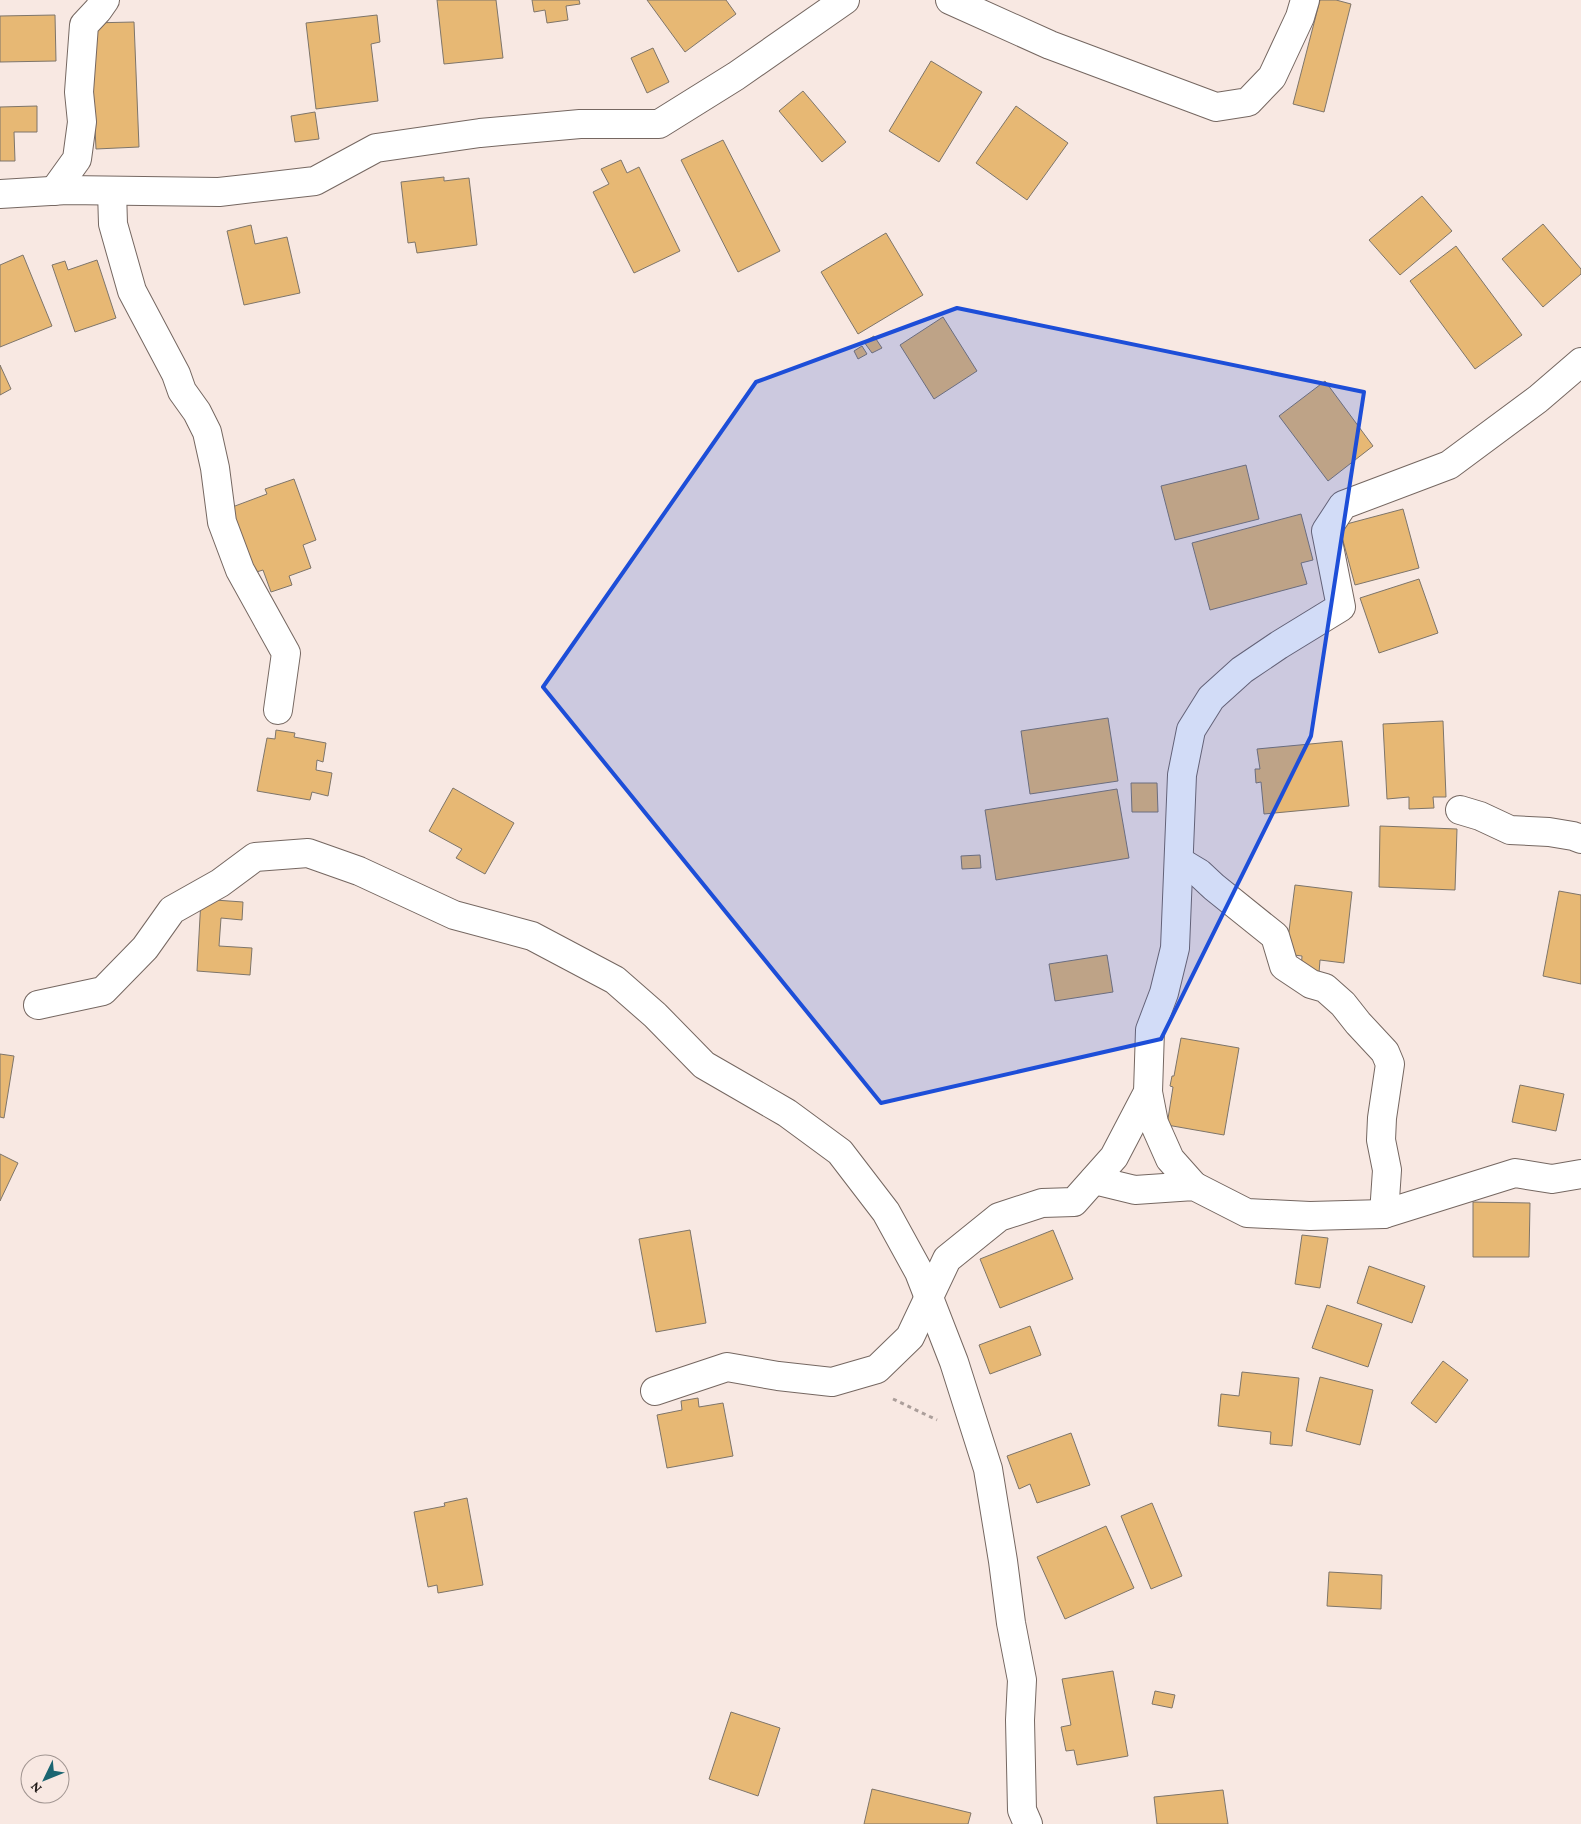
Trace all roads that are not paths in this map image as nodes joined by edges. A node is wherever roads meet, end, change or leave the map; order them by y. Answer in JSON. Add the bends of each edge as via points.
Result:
{"nodes":[{"id":1,"x":105,"y":0,"type":"edge"},
{"id":2,"x":846,"y":0,"type":"edge"},
{"id":3,"x":950,"y":0,"type":"edge"},
{"id":4,"x":1305,"y":0,"type":"edge"},
{"id":5,"x":112,"y":190,"type":"junction"},
{"id":6,"x":54,"y":191,"type":"junction"},
{"id":7,"x":0,"y":194,"type":"edge"},
{"id":8,"x":1581,"y":362,"type":"edge"},
{"id":9,"x":278,"y":710,"type":"dead end"},
{"id":10,"x":1460,"y":810,"type":"dead end"},
{"id":11,"x":1581,"y":840,"type":"edge"},
{"id":12,"x":1179,"y":860,"type":"junction"},
{"id":13,"x":38,"y":1005,"type":"dead end"},
{"id":14,"x":1148,"y":1092,"type":"junction"},
{"id":15,"x":1581,"y":1174,"type":"edge"},
{"id":16,"x":1094,"y":1180,"type":"junction"},
{"id":17,"x":1194,"y":1186,"type":"junction"},
{"id":18,"x":1384,"y":1214,"type":"junction"},
{"id":19,"x":929,"y":1298,"type":"junction"},
{"id":20,"x":655,"y":1391,"type":"dead end"},
{"id":21,"x":1028,"y":1824,"type":"edge"}],
"edges":[{"from":1,"to":6,"type":"street","via":[[84,25],[79,92],[82,122],[77,159]]},
{"from":2,"to":5,"type":"street","via":[[736,76],[659,124],[580,124],[480,133],[376,148],[315,181],[219,192]]},
{"from":3,"to":4,"type":"street","via":[[1050,45],[1216,107],[1248,102],[1272,77]]},
{"from":5,"to":6,"type":"street"},
{"from":5,"to":9,"type":"street","via":[[113,224],[132,291],[206,432],[215,468],[222,522],[240,570],[286,653]]},
{"from":6,"to":7,"type":"street"},
{"from":8,"to":12,"type":"street","via":[[1538,399],[1449,465],[1343,505],[1326,531],[1341,607],[1242,670],[1211,698],[1191,730],[1182,775]]},
{"from":10,"to":11,"type":"street","via":[[1510,830],[1549,832]]},
{"from":12,"to":14,"type":"street","via":[[1175,948],[1164,993],[1150,1030]]},
{"from":12,"to":18,"type":"street","via":[[1275,936],[1284,966],[1311,984],[1325,988],[1386,1052],[1390,1064],[1381,1140],[1387,1170]]},
{"from":13,"to":19,"type":"street","via":[[103,991],[145,948],[172,910],[220,883],[255,856],[308,853],[359,871],[454,914],[532,936],[615,980],[704,1065],[787,1113],[840,1152],[886,1212]]},
{"from":14,"to":16,"type":"street","via":[[1114,1157]]},
{"from":14,"to":17,"type":"street","via":[[1154,1123],[1170,1159]]},
{"from":15,"to":18,"type":"street","via":[[1552,1178],[1515,1173]]},
{"from":16,"to":17,"type":"street","via":[[1135,1190]]},
{"from":16,"to":19,"type":"street","via":[[1074,1202],[1042,1203],[999,1217],[947,1259]]},
{"from":17,"to":18,"type":"street","via":[[1246,1214]]},
{"from":19,"to":20,"type":"street","via":[[910,1337],[877,1369],[832,1382],[727,1367]]},
{"from":19,"to":21,"type":"street","via":[[954,1362],[988,1469],[1022,1680],[1022,1810]]}]}
